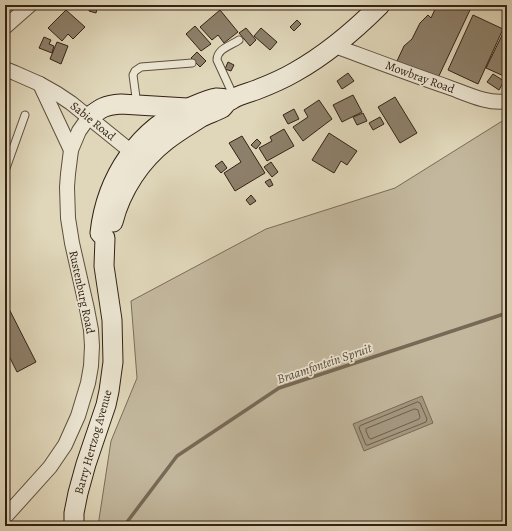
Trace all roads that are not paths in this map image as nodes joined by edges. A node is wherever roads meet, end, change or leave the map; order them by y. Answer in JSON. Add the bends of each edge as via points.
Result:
{"nodes":[{"id":1,"x":30,"y":5,"type":"edge"},
{"id":2,"x":380,"y":5,"type":"edge"},
{"id":3,"x":5,"y":27,"type":"edge"},
{"id":4,"x":239,"y":40,"type":"dead end"},
{"id":5,"x":335,"y":46,"type":"junction"},
{"id":6,"x":192,"y":63,"type":"dead end"},
{"id":7,"x":5,"y":69,"type":"edge"},
{"id":8,"x":40,"y":84,"type":"junction"},
{"id":9,"x":232,"y":99,"type":"junction"},
{"id":10,"x":507,"y":101,"type":"edge"},
{"id":11,"x":137,"y":105,"type":"junction"},
{"id":12,"x":187,"y":108,"type":"junction"},
{"id":13,"x":25,"y":115,"type":"dead end"},
{"id":14,"x":89,"y":117,"type":"junction"},
{"id":15,"x":72,"y":150,"type":"junction"},
{"id":16,"x":138,"y":157,"type":"junction"},
{"id":17,"x":5,"y":171,"type":"edge"},
{"id":18,"x":5,"y":517,"type":"edge"},
{"id":19,"x":74,"y":526,"type":"edge"}],
"edges":[{"from":1,"to":3,"type":"street"},
{"from":2,"to":5,"type":"main road","name":"Barry Hertzog Avenue"},
{"from":4,"to":9,"type":"lane","via":[[217,55]]},
{"from":5,"to":9,"type":"main road","name":"Barry Hertzog Avenue","via":[[296,72]]},
{"from":5,"to":10,"type":"street","name":"Mowbray Road","via":[[475,96],[491,101]]},
{"from":6,"to":11,"type":"lane","via":[[141,67],[135,71],[133,75]]},
{"from":7,"to":8,"type":"street","name":"Sabie Road"},
{"from":8,"to":14,"type":"street","name":"Sabie Road"},
{"from":8,"to":15,"type":"street","name":"Sabie Road"},
{"from":9,"to":12,"type":"main road","name":"Barry Hertzog Avenue","via":[[217,98]]},
{"from":9,"to":16,"type":"main road","name":"Barry Hertzog Avenue","via":[[155,150]]},
{"from":11,"to":12,"type":"main road"},
{"from":11,"to":14,"type":"main road","via":[[106,106]]},
{"from":12,"to":16,"type":"main road","name":"Barry Hertzog Avenue","via":[[156,127],[145,138]]},
{"from":13,"to":17,"type":"lane"},
{"from":14,"to":15,"type":"street","name":"Rustenburg Road","via":[[79,131]]},
{"from":14,"to":16,"type":"street","name":"Sabie Road"},
{"from":15,"to":18,"type":"street","name":"Rustenburg Road","via":[[68,174],[68,218],[91,330],[91,366],[88,383],[78,416],[65,445],[50,467]]},
{"from":16,"to":19,"type":"main road","name":"Barry Hertzog Avenue","via":[[115,180],[106,201],[102,220],[100,233],[105,238],[104,266],[113,336],[112,369],[106,406],[78,493]]}]}
